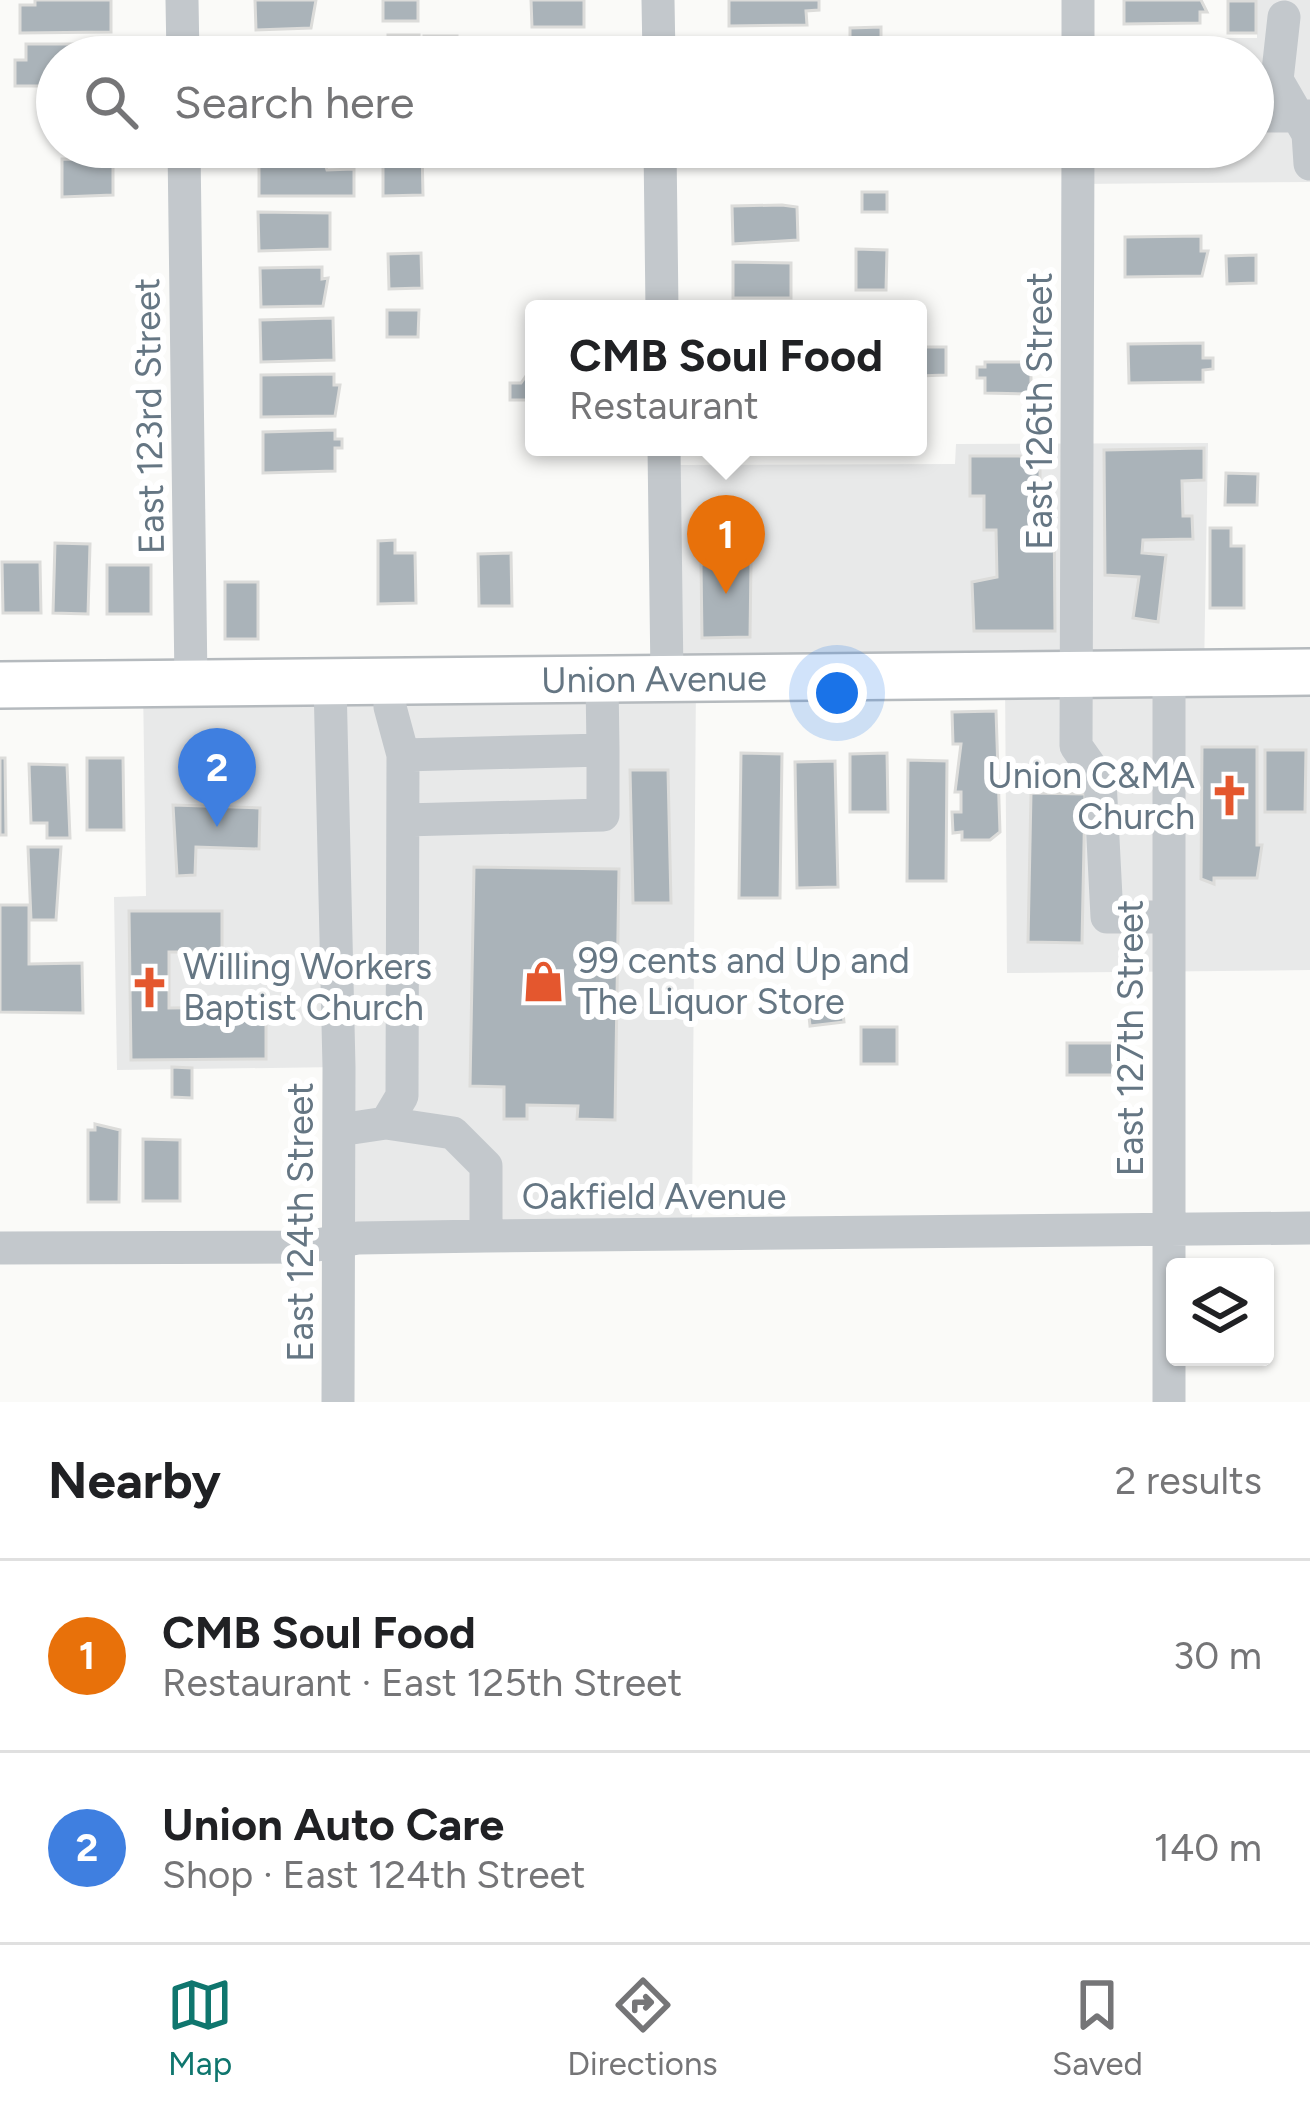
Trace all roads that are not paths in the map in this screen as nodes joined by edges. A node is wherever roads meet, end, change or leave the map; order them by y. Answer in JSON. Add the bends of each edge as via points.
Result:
{"nodes":[{"id":1,"x":182,"y":0,"type":"edge"},
{"id":2,"x":658,"y":0,"type":"edge"},
{"id":3,"x":1078,"y":0,"type":"edge"},
{"id":4,"x":1293,"y":11,"type":"edge"},
{"id":5,"x":183,"y":36,"type":"edge"},
{"id":6,"x":659,"y":36,"type":"edge"},
{"id":7,"x":1078,"y":36,"type":"edge"},
{"id":8,"x":1274,"y":116,"type":"edge"},
{"id":9,"x":1305,"y":116,"type":"edge"},
{"id":10,"x":1310,"y":164,"type":"edge"},
{"id":11,"x":184,"y":168,"type":"edge"},
{"id":12,"x":660,"y":168,"type":"edge"},
{"id":13,"x":1078,"y":168,"type":"edge"},
{"id":14,"x":662,"y":300,"type":"edge"},
{"id":15,"x":664,"y":456,"type":"edge"},
{"id":16,"x":1310,"y":672,"type":"edge"},
{"id":17,"x":1169,"y":673,"type":"junction"},
{"id":18,"x":1072,"y":674,"type":"junction"},
{"id":19,"x":667,"y":678,"type":"junction"},
{"id":20,"x":602,"y":679,"type":"junction"},
{"id":21,"x":391,"y":681,"type":"junction"},
{"id":22,"x":330,"y":682,"type":"junction"},
{"id":23,"x":191,"y":683,"type":"junction"},
{"id":24,"x":0,"y":685,"type":"edge"},
{"id":25,"x":603,"y":750,"type":"junction"},
{"id":26,"x":403,"y":755,"type":"junction"},
{"id":27,"x":404,"y":820,"type":"junction"},
{"id":28,"x":1169,"y":917,"type":"junction"},
{"id":29,"x":386,"y":1123,"type":"junction"},
{"id":30,"x":339,"y":1130,"type":"junction"},
{"id":31,"x":1169,"y":1228,"type":"junction"},
{"id":32,"x":1310,"y":1228,"type":"edge"},
{"id":33,"x":486,"y":1236,"type":"junction"},
{"id":34,"x":338,"y":1242,"type":"junction"},
{"id":35,"x":0,"y":1247,"type":"edge"},
{"id":36,"x":338,"y":1402,"type":"edge"},
{"id":37,"x":1169,"y":1402,"type":"edge"}],
"edges":[{"from":1,"to":5,"type":"street"},
{"from":2,"to":6,"type":"street"},
{"from":3,"to":7,"type":"street"},
{"from":4,"to":9,"type":"street","via":[[1276,80]]},
{"from":8,"to":9,"type":"street"},
{"from":9,"to":10,"type":"street"},
{"from":11,"to":23,"type":"street","name":"East 123rd Street"},
{"from":12,"to":14,"type":"street"},
{"from":13,"to":18,"type":"street","name":"East 126th Street"},
{"from":15,"to":19,"type":"street"},
{"from":16,"to":17,"type":"main road","name":"Union Avenue"},
{"from":17,"to":18,"type":"main road","name":"Union Avenue"},
{"from":17,"to":28,"type":"street","name":"East 127th Street"},
{"from":18,"to":19,"type":"main road","name":"Union Avenue"},
{"from":18,"to":28,"type":"street","name":"East 126th Street","via":[[1076,746],[1100,780],[1107,917]]},
{"from":19,"to":20,"type":"main road","name":"Union Avenue"},
{"from":20,"to":21,"type":"main road","name":"Union Avenue"},
{"from":20,"to":25,"type":"street"},
{"from":21,"to":22,"type":"main road","name":"Union Avenue"},
{"from":21,"to":26,"type":"street"},
{"from":22,"to":23,"type":"main road","name":"Union Avenue"},
{"from":22,"to":30,"type":"street","name":"East 124th Street"},
{"from":23,"to":24,"type":"main road","name":"Union Avenue"},
{"from":25,"to":26,"type":"street"},
{"from":25,"to":27,"type":"street","via":[[603,815]]},
{"from":26,"to":27,"type":"street"},
{"from":27,"to":29,"type":"street","via":[[402,1096]]},
{"from":28,"to":31,"type":"street","name":"East 127th Street"},
{"from":29,"to":30,"type":"street"},
{"from":29,"to":33,"type":"street","via":[[453,1133],[486,1166]]},
{"from":30,"to":34,"type":"street","name":"East 124th Street"},
{"from":31,"to":32,"type":"street","name":"Oakfield Avenue"},
{"from":31,"to":33,"type":"street","name":"Oakfield Avenue"},
{"from":31,"to":37,"type":"street","name":"East 127th Street"},
{"from":33,"to":34,"type":"street","name":"Oakfield Avenue"},
{"from":34,"to":35,"type":"street","name":"Oakfield Avenue"},
{"from":34,"to":36,"type":"street","name":"East 124th Street"}]}
